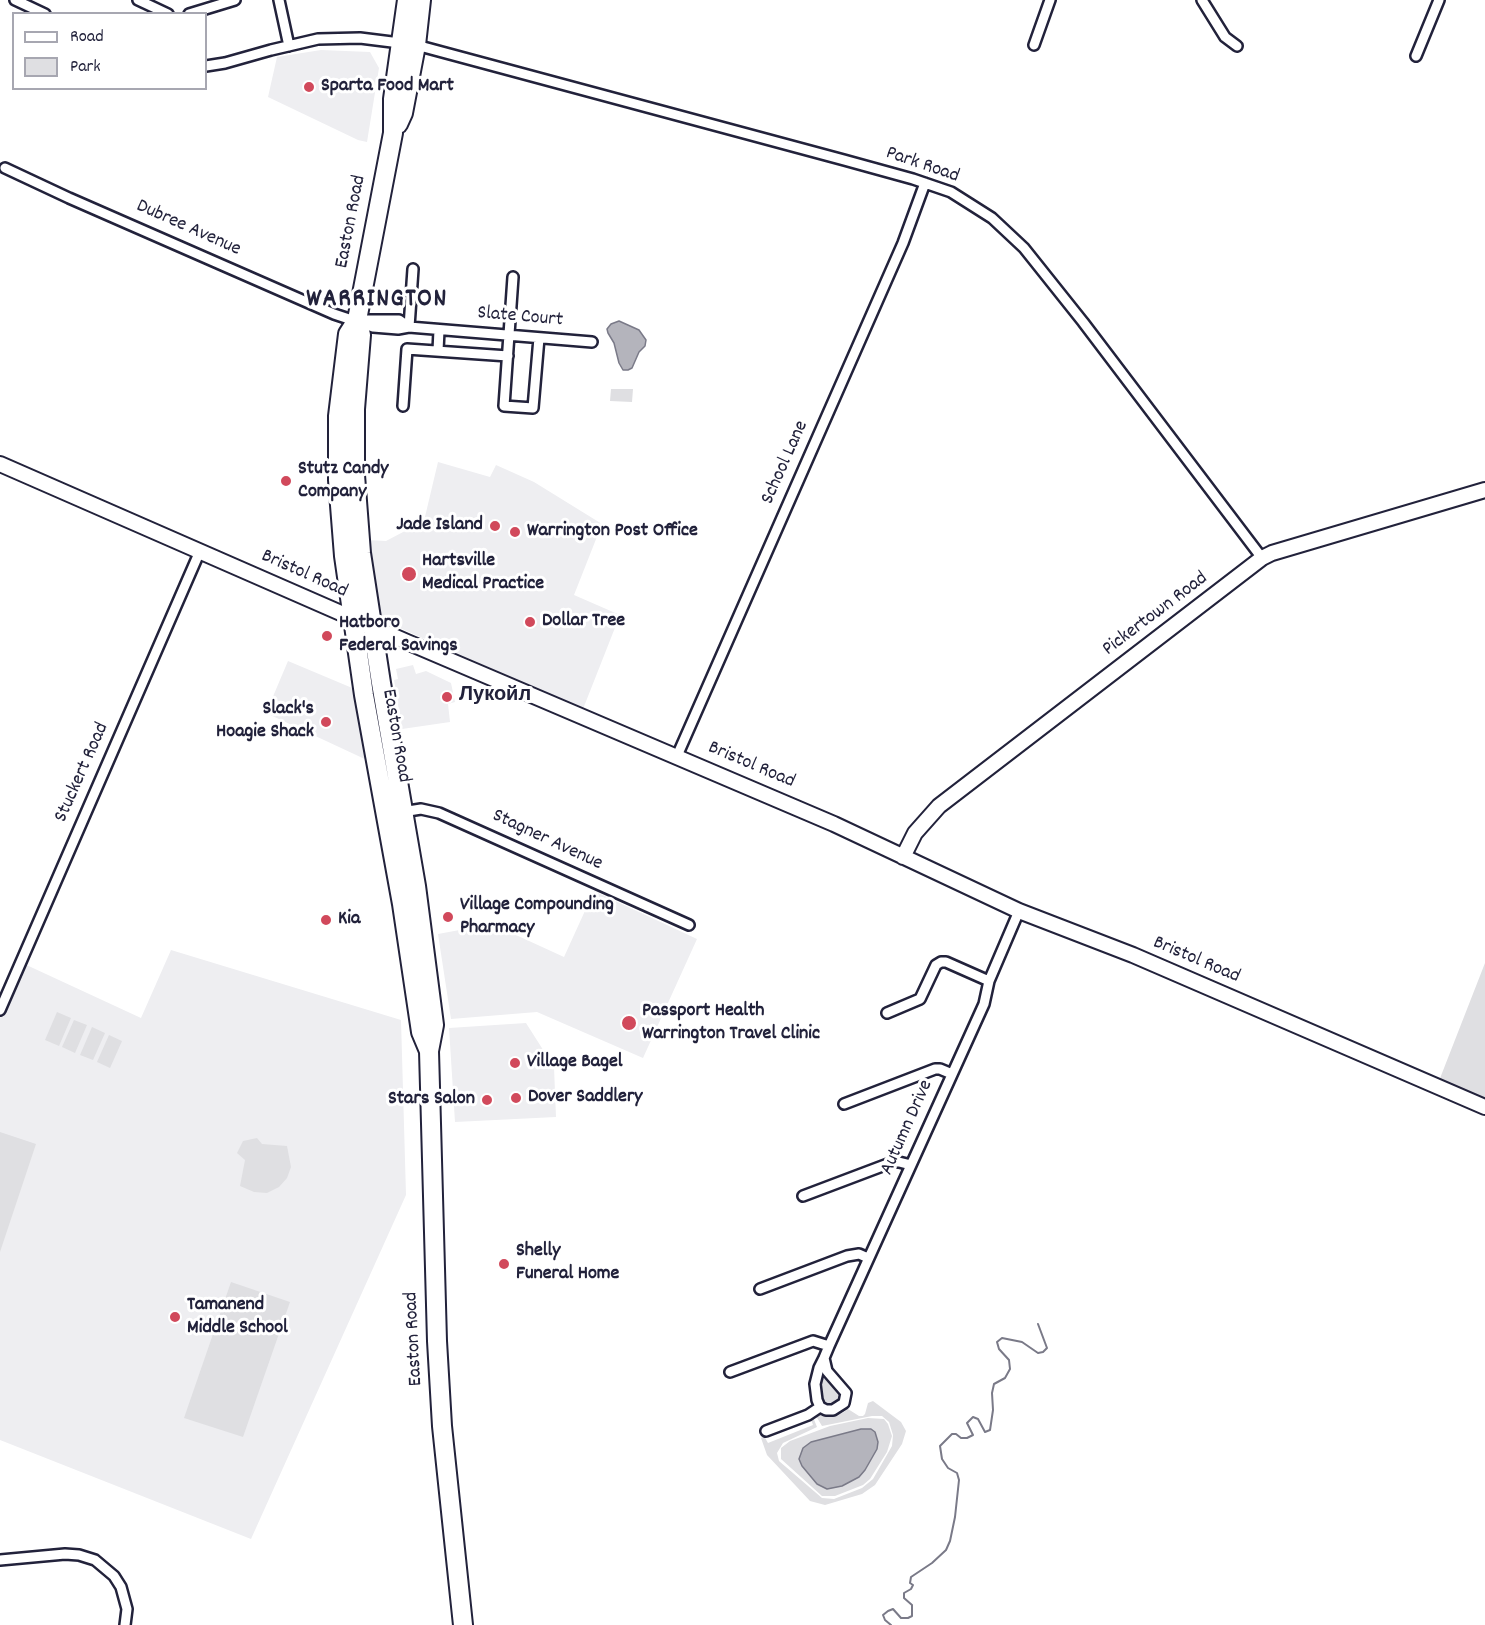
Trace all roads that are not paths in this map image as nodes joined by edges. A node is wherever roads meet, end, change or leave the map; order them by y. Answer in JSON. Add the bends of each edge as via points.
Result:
{"nodes":[{"id":1,"x":15,"y":0,"type":"edge"},
{"id":2,"x":138,"y":0,"type":"edge"},
{"id":3,"x":235,"y":0,"type":"edge"},
{"id":4,"x":279,"y":0,"type":"edge"},
{"id":5,"x":407,"y":0,"type":"edge"},
{"id":6,"x":421,"y":0,"type":"edge"},
{"id":7,"x":1050,"y":0,"type":"edge"},
{"id":8,"x":1202,"y":0,"type":"edge"},
{"id":9,"x":1439,"y":0,"type":"edge"},
{"id":10,"x":41,"y":12,"type":"edge"},
{"id":11,"x":164,"y":12,"type":"edge"},
{"id":12,"x":196,"y":12,"type":"edge"},
{"id":13,"x":409,"y":44,"type":"junction"},
{"id":14,"x":1034,"y":45,"type":"dead end"},
{"id":15,"x":289,"y":46,"type":"junction"},
{"id":16,"x":1238,"y":46,"type":"dead end"},
{"id":17,"x":1416,"y":56,"type":"dead end"},
{"id":18,"x":207,"y":66,"type":"edge"},
{"id":19,"x":5,"y":168,"type":"dead end"},
{"id":20,"x":925,"y":183,"type":"junction"},
{"id":21,"x":413,"y":269,"type":"dead end"},
{"id":22,"x":513,"y":277,"type":"dead end"},
{"id":23,"x":357,"y":320,"type":"junction"},
{"id":24,"x":408,"y":327,"type":"junction"},
{"id":25,"x":440,"y":330,"type":"junction"},
{"id":26,"x":510,"y":336,"type":"junction"},
{"id":27,"x":539,"y":338,"type":"junction"},
{"id":28,"x":592,"y":342,"type":"dead end"},
{"id":29,"x":438,"y":351,"type":"junction"},
{"id":30,"x":508,"y":356,"type":"junction"},
{"id":31,"x":403,"y":406,"type":"dead end"},
{"id":32,"x":0,"y":464,"type":"edge"},
{"id":33,"x":1485,"y":490,"type":"edge"},
{"id":34,"x":200,"y":551,"type":"junction"},
{"id":35,"x":1262,"y":558,"type":"junction"},
{"id":36,"x":353,"y":618,"type":"junction"},
{"id":37,"x":371,"y":626,"type":"junction"},
{"id":38,"x":677,"y":756,"type":"junction"},
{"id":39,"x":394,"y":813,"type":"junction"},
{"id":40,"x":903,"y":857,"type":"junction"},
{"id":41,"x":1018,"y":911,"type":"junction"},
{"id":42,"x":689,"y":925,"type":"dead end"},
{"id":43,"x":989,"y":981,"type":"junction"},
{"id":44,"x":0,"y":1010,"type":"edge"},
{"id":45,"x":887,"y":1013,"type":"dead end"},
{"id":46,"x":952,"y":1074,"type":"junction"},
{"id":47,"x":844,"y":1104,"type":"dead end"},
{"id":48,"x":1485,"y":1107,"type":"edge"},
{"id":49,"x":911,"y":1165,"type":"junction"},
{"id":50,"x":803,"y":1196,"type":"dead end"},
{"id":51,"x":868,"y":1258,"type":"junction"},
{"id":52,"x":760,"y":1289,"type":"dead end"},
{"id":53,"x":829,"y":1346,"type":"junction"},
{"id":54,"x":824,"y":1358,"type":"junction"},
{"id":55,"x":730,"y":1372,"type":"dead end"},
{"id":56,"x":820,"y":1407,"type":"junction"},
{"id":57,"x":766,"y":1431,"type":"dead end"},
{"id":58,"x":0,"y":1560,"type":"edge"},
{"id":59,"x":125,"y":1625,"type":"edge"},
{"id":60,"x":463,"y":1625,"type":"edge"}],
"edges":[{"from":1,"to":10,"type":"street"},
{"from":2,"to":11,"type":"street"},
{"from":3,"to":12,"type":"street"},
{"from":4,"to":15,"type":"street"},
{"from":5,"to":13,"type":"highway","name":"Easton Road"},
{"from":6,"to":13,"type":"highway","name":"Easton Road"},
{"from":7,"to":14,"type":"street"},
{"from":8,"to":16,"type":"street","via":[[1225,37]]},
{"from":9,"to":17,"type":"street"},
{"from":13,"to":15,"type":"street","name":"Park Road","via":[[360,38],[318,39]]},
{"from":13,"to":20,"type":"street","name":"Park Road"},
{"from":13,"to":23,"type":"highway","name":"Easton Road","via":[[403,113],[393,133]]},
{"from":15,"to":18,"type":"street","name":"Park Road"},
{"from":19,"to":23,"type":"street","name":"Dubree Avenue","via":[[334,314]]},
{"from":20,"to":35,"type":"street","name":"Park Road","via":[[992,218],[1024,248]]},
{"from":20,"to":38,"type":"street","name":"School Lane","via":[[903,243]]},
{"from":21,"to":24,"type":"street"},
{"from":22,"to":26,"type":"street"},
{"from":23,"to":24,"type":"street","name":"Slate Court","via":[[399,320]]},
{"from":23,"to":36,"type":"highway","name":"Easton Road","via":[[348,334],[342,377],[338,462],[340,522]]},
{"from":23,"to":37,"type":"highway","name":"Easton Road","via":[[361,335],[355,409],[355,485]]},
{"from":24,"to":25,"type":"street","name":"Slate Court"},
{"from":25,"to":26,"type":"street","name":"Slate Court"},
{"from":25,"to":29,"type":"street"},
{"from":26,"to":27,"type":"street","name":"Slate Court"},
{"from":26,"to":30,"type":"street"},
{"from":27,"to":28,"type":"street","name":"Slate Court"},
{"from":27,"to":30,"type":"street","via":[[533,408],[504,406]]},
{"from":29,"to":30,"type":"street"},
{"from":29,"to":31,"type":"street","via":[[407,349]]},
{"from":32,"to":34,"type":"main road","name":"Bristol Road"},
{"from":33,"to":35,"type":"main road","name":"Pickertown Road"},
{"from":34,"to":36,"type":"main road","name":"Bristol Road"},
{"from":34,"to":44,"type":"street","name":"Stuckert Road"},
{"from":35,"to":40,"type":"main road","name":"Pickertown Road","via":[[939,806],[915,833]]},
{"from":36,"to":37,"type":"main road","name":"Bristol Road"},
{"from":36,"to":39,"type":"highway","name":"Easton Road"},
{"from":37,"to":38,"type":"main road","name":"Bristol Road"},
{"from":37,"to":39,"type":"highway","name":"Easton Road"},
{"from":38,"to":40,"type":"main road","name":"Bristol Road"},
{"from":39,"to":42,"type":"street","name":"Stagner Avenue","via":[[421,809],[439,813]]},
{"from":39,"to":60,"type":"highway","name":"Easton Road","via":[[416,886],[434,1025],[429,1051],[437,1341]]},
{"from":40,"to":41,"type":"main road","name":"Bristol Road"},
{"from":41,"to":43,"type":"street","name":"Autumn Drive"},
{"from":41,"to":48,"type":"main road","name":"Bristol Road","via":[[1133,955]]},
{"from":43,"to":45,"type":"street","via":[[941,962],[920,999]]},
{"from":43,"to":46,"type":"street","name":"Autumn Drive","via":[[984,1004]]},
{"from":46,"to":47,"type":"street","via":[[935,1069]]},
{"from":46,"to":49,"type":"street","name":"Autumn Drive"},
{"from":49,"to":50,"type":"street","via":[[894,1162]]},
{"from":49,"to":51,"type":"street","name":"Autumn Drive"},
{"from":51,"to":52,"type":"street","via":[[859,1254],[847,1256]]},
{"from":51,"to":53,"type":"street","name":"Autumn Drive"},
{"from":53,"to":54,"type":"street","name":"Autumn Drive"},
{"from":53,"to":55,"type":"street","via":[[813,1341]]},
{"from":54,"to":56,"type":"street","name":"Autumn Drive","via":[[815,1384]]},
{"from":54,"to":56,"type":"street","via":[[827,1371],[846,1396],[835,1410]]},
{"from":56,"to":57,"type":"street"},
{"from":58,"to":59,"type":"street","via":[[65,1554],[95,1560],[121,1587],[127,1609]]}]}
